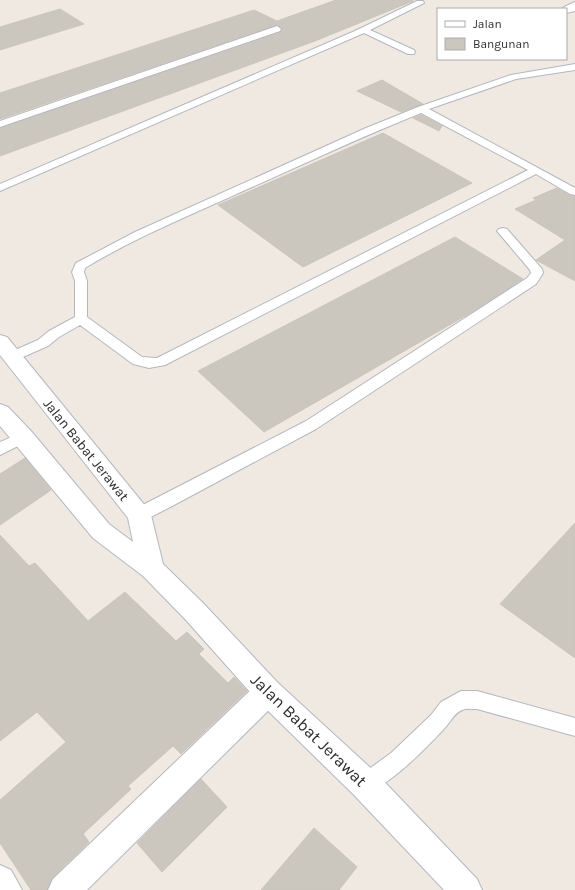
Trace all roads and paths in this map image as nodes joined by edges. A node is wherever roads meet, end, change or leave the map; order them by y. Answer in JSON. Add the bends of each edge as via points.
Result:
{"nodes":[{"id":1,"x":420,"y":3,"type":"dead end"},
{"id":2,"x":277,"y":28,"type":"dead end"},
{"id":3,"x":363,"y":30,"type":"junction"},
{"id":4,"x":411,"y":52,"type":"dead end"},
{"id":5,"x":575,"y":67,"type":"edge"},
{"id":6,"x":421,"y":109,"type":"junction"},
{"id":7,"x":0,"y":124,"type":"edge"},
{"id":8,"x":536,"y":170,"type":"junction"},
{"id":9,"x":0,"y":188,"type":"edge"},
{"id":10,"x":574,"y":192,"type":"edge"},
{"id":11,"x":503,"y":232,"type":"dead end"},
{"id":12,"x":81,"y":319,"type":"junction"},
{"id":13,"x":11,"y":350,"type":"edge"},
{"id":14,"x":0,"y":412,"type":"edge"},
{"id":15,"x":24,"y":437,"type":"junction"},
{"id":16,"x":0,"y":449,"type":"edge"},
{"id":17,"x":144,"y":513,"type":"junction"},
{"id":18,"x":152,"y":569,"type":"junction"},
{"id":19,"x":268,"y":692,"type":"junction"},
{"id":20,"x":575,"y":727,"type":"edge"},
{"id":21,"x":365,"y":784,"type":"junction"},
{"id":22,"x":0,"y":881,"type":"edge"},
{"id":23,"x":6,"y":890,"type":"edge"},
{"id":24,"x":64,"y":890,"type":"edge"},
{"id":25,"x":466,"y":890,"type":"edge"}],
"edges":[{"from":1,"to":3,"type":"lane"},
{"from":2,"to":7,"type":"lane"},
{"from":3,"to":4,"type":"lane"},
{"from":3,"to":9,"type":"lane"},
{"from":5,"to":6,"type":"lane","via":[[514,78]]},
{"from":6,"to":8,"type":"lane"},
{"from":6,"to":12,"type":"lane","via":[[139,234],[80,266],[78,272],[81,281]]},
{"from":8,"to":10,"type":"lane"},
{"from":8,"to":12,"type":"lane","via":[[160,362],[138,361]]},
{"from":11,"to":17,"type":"lane","via":[[536,269],[537,273],[532,280],[311,425]]},
{"from":12,"to":13,"type":"lane","via":[[43,343]]},
{"from":13,"to":17,"type":"main road","name":"Jalan Babat Jerawat"},
{"from":14,"to":15,"type":"main road","name":"Jalan Babat Jerawat"},
{"from":15,"to":16,"type":"lane"},
{"from":15,"to":18,"type":"main road","name":"Jalan Babat Jerawat","via":[[101,531]]},
{"from":17,"to":18,"type":"main road","name":"Jalan Babat Jerawat"},
{"from":18,"to":19,"type":"main road","name":"Jalan Babat Jerawat"},
{"from":19,"to":21,"type":"main road","name":"Jalan Babat Jerawat"},
{"from":19,"to":24,"type":"main road"},
{"from":20,"to":21,"type":"lane","via":[[477,700],[461,700],[448,708],[428,732],[398,760]]},
{"from":21,"to":25,"type":"main road","name":"Jalan Babat Jerawat"},
{"from":22,"to":23,"type":"main road"}]}
